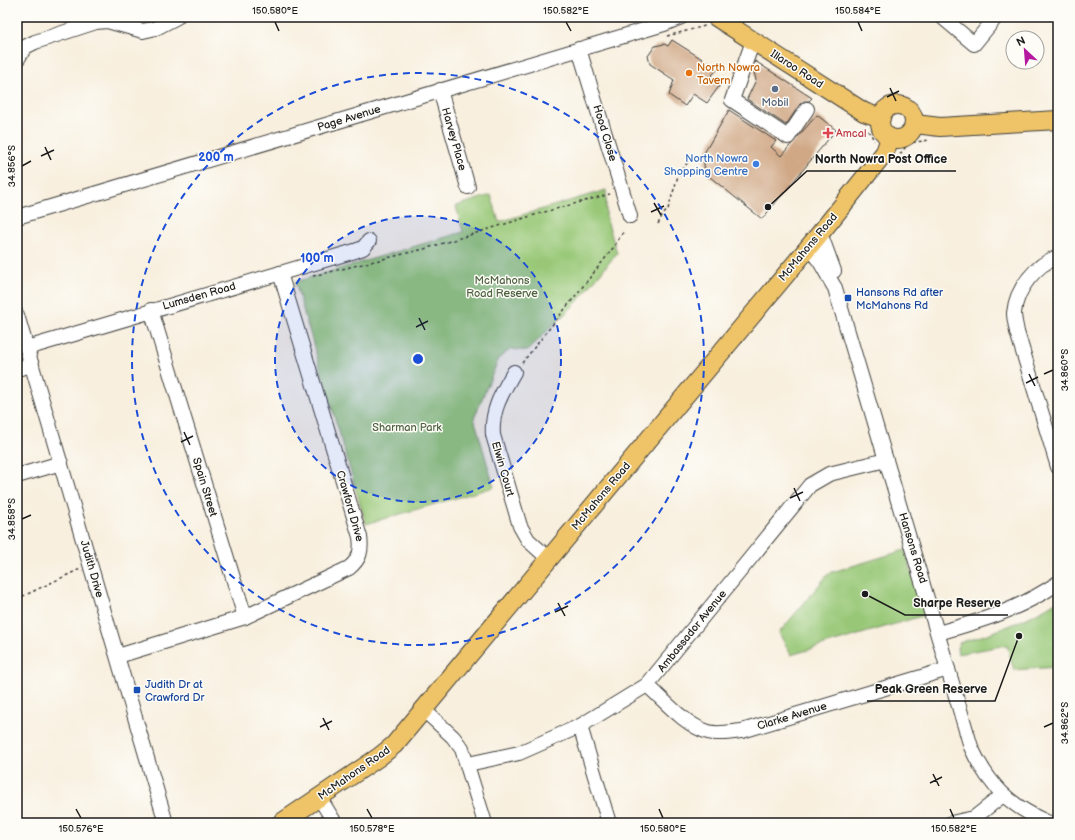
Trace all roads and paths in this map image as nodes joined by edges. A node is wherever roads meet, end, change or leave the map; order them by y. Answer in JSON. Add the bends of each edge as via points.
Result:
{"nodes":[{"id":1,"x":177,"y":17,"type":"edge"},
{"id":2,"x":681,"y":17,"type":"edge"},
{"id":3,"x":716,"y":17,"type":"edge"},
{"id":4,"x":942,"y":17,"type":"edge"},
{"id":5,"x":996,"y":17,"type":"edge"},
{"id":6,"x":753,"y":41,"type":"junction"},
{"id":7,"x":579,"y":49,"type":"junction"},
{"id":8,"x":17,"y":60,"type":"edge"},
{"id":9,"x":440,"y":90,"type":"junction"},
{"id":10,"x":807,"y":109,"type":"dead end"},
{"id":11,"x":881,"y":118,"type":"junction"},
{"id":12,"x":1058,"y":120,"type":"edge"},
{"id":13,"x":915,"y":124,"type":"junction"},
{"id":14,"x":890,"y":138,"type":"junction"},
{"id":15,"x":698,"y":158,"type":"dead end"},
{"id":16,"x":468,"y":187,"type":"dead end"},
{"id":17,"x":623,"y":192,"type":"junction"},
{"id":18,"x":630,"y":216,"type":"dead end"},
{"id":19,"x":17,"y":217,"type":"edge"},
{"id":20,"x":658,"y":224,"type":"dead end"},
{"id":21,"x":624,"y":231,"type":"dead end"},
{"id":22,"x":369,"y":241,"type":"dead end"},
{"id":23,"x":813,"y":242,"type":"junction"},
{"id":24,"x":1058,"y":256,"type":"edge"},
{"id":25,"x":280,"y":273,"type":"junction"},
{"id":26,"x":309,"y":277,"type":"dead end"},
{"id":27,"x":151,"y":310,"type":"junction"},
{"id":28,"x":17,"y":315,"type":"edge"},
{"id":29,"x":27,"y":348,"type":"junction"},
{"id":30,"x":32,"y":365,"type":"junction"},
{"id":31,"x":17,"y":369,"type":"edge"},
{"id":32,"x":514,"y":372,"type":"joint"},
{"id":33,"x":886,"y":460,"type":"junction"},
{"id":34,"x":61,"y":463,"type":"junction"},
{"id":35,"x":1058,"y":467,"type":"edge"},
{"id":36,"x":17,"y":476,"type":"edge"},
{"id":37,"x":549,"y":559,"type":"junction"},
{"id":38,"x":91,"y":566,"type":"junction"},
{"id":39,"x":1058,"y":583,"type":"edge"},
{"id":40,"x":17,"y":599,"type":"edge"},
{"id":41,"x":245,"y":617,"type":"junction"},
{"id":42,"x":938,"y":633,"type":"junction"},
{"id":43,"x":118,"y":656,"type":"junction"},
{"id":44,"x":948,"y":669,"type":"junction"},
{"id":45,"x":647,"y":685,"type":"junction"},
{"id":46,"x":424,"y":710,"type":"junction"},
{"id":47,"x":580,"y":726,"type":"junction"},
{"id":48,"x":468,"y":764,"type":"junction"},
{"id":49,"x":1003,"y":794,"type":"junction"},
{"id":50,"x":319,"y":797,"type":"junction"},
{"id":51,"x":166,"y":823,"type":"edge"},
{"id":52,"x":281,"y":823,"type":"edge"},
{"id":53,"x":335,"y":823,"type":"edge"},
{"id":54,"x":485,"y":823,"type":"edge"},
{"id":55,"x":609,"y":823,"type":"edge"},
{"id":56,"x":951,"y":823,"type":"edge"},
{"id":57,"x":1049,"y":823,"type":"edge"}],
"edges":[{"from":1,"to":8,"type":"street","via":[[156,28],[143,31],[107,21],[96,22],[35,42],[25,47]]},
{"from":2,"to":7,"type":"street","name":"Page Avenue"},
{"from":3,"to":6,"type":"main road","name":"Illaroo Road"},
{"from":4,"to":5,"type":"street","via":[[974,44]]},
{"from":6,"to":10,"type":"street","via":[[732,100],[788,137]]},
{"from":6,"to":11,"type":"main road","name":"Illaroo Road","via":[[864,112]]},
{"from":7,"to":9,"type":"street","name":"Page Avenue"},
{"from":7,"to":17,"type":"street","name":"Hood Close"},
{"from":9,"to":16,"type":"street","name":"Harvey Place"},
{"from":9,"to":19,"type":"street","name":"Page Avenue"},
{"from":11,"to":13,"type":"main road","via":[[892,106],[904,106],[912,113]]},
{"from":11,"to":14,"type":"main road","via":[[881,128]]},
{"from":12,"to":13,"type":"main road","via":[[940,126]]},
{"from":13,"to":14,"type":"main road","via":[[906,138]]},
{"from":14,"to":23,"type":"main road","name":"McMahons Road","via":[[885,152]]},
{"from":15,"to":20,"type":"path","via":[[690,159],[678,176],[668,209]]},
{"from":17,"to":18,"type":"street","name":"Hood Close"},
{"from":17,"to":26,"type":"path","via":[[541,213],[424,249]]},
{"from":21,"to":32,"type":"path","via":[[611,251]]},
{"from":22,"to":25,"type":"street","name":"Lumsden Road","via":[[363,248],[355,251]]},
{"from":23,"to":33,"type":"street","name":"Hansons Road","via":[[823,241],[835,274],[835,288]]},
{"from":23,"to":37,"type":"main road","name":"McMahons Road"},
{"from":24,"to":35,"type":"street","via":[[1041,264],[1027,281],[1014,313],[1017,332]]},
{"from":25,"to":27,"type":"street","name":"Lumsden Road"},
{"from":25,"to":41,"type":"street","name":"Crawford Drive","via":[[361,547],[360,555],[349,568]]},
{"from":27,"to":29,"type":"street","name":"Lumsden Road"},
{"from":27,"to":41,"type":"street","name":"Spain Street"},
{"from":28,"to":29,"type":"street","name":"Judith Drive"},
{"from":29,"to":30,"type":"street","name":"Judith Drive"},
{"from":30,"to":31,"type":"street"},
{"from":30,"to":34,"type":"street","name":"Judith Drive"},
{"from":32,"to":37,"type":"street","name":"Elwin Court","via":[[494,410],[493,435],[520,526],[528,540]]},
{"from":33,"to":42,"type":"street","name":"Hansons Road"},
{"from":33,"to":45,"type":"street","name":"Ambassador Avenue","via":[[829,474],[810,485]]},
{"from":34,"to":36,"type":"street"},
{"from":34,"to":38,"type":"street","name":"Judith Drive"},
{"from":37,"to":46,"type":"main road","name":"McMahons Road"},
{"from":38,"to":40,"type":"path"},
{"from":38,"to":43,"type":"street","name":"Judith Drive"},
{"from":39,"to":42,"type":"street","via":[[1035,598],[995,617]]},
{"from":41,"to":43,"type":"street","name":"Crawford Drive"},
{"from":42,"to":44,"type":"street","name":"Hansons Road"},
{"from":43,"to":51,"type":"street","name":"Judith Drive"},
{"from":44,"to":45,"type":"street","name":"Clarke Avenue","via":[[742,731],[721,733],[708,732],[690,722]]},
{"from":44,"to":49,"type":"street","name":"Hansons Road","via":[[971,747],[982,770]]},
{"from":45,"to":47,"type":"street","name":"Ambassador Avenue"},
{"from":46,"to":48,"type":"street","via":[[457,742]]},
{"from":46,"to":50,"type":"main road","name":"McMahons Road","via":[[387,751]]},
{"from":47,"to":48,"type":"street","name":"Ambassador Avenue","via":[[519,753]]},
{"from":47,"to":55,"type":"street"},
{"from":48,"to":54,"type":"street"},
{"from":49,"to":56,"type":"street","via":[[974,818]]},
{"from":49,"to":57,"type":"street","name":"Hansons Road","via":[[1015,806]]},
{"from":50,"to":52,"type":"main road","name":"McMahons Road"},
{"from":50,"to":53,"type":"street"}]}
